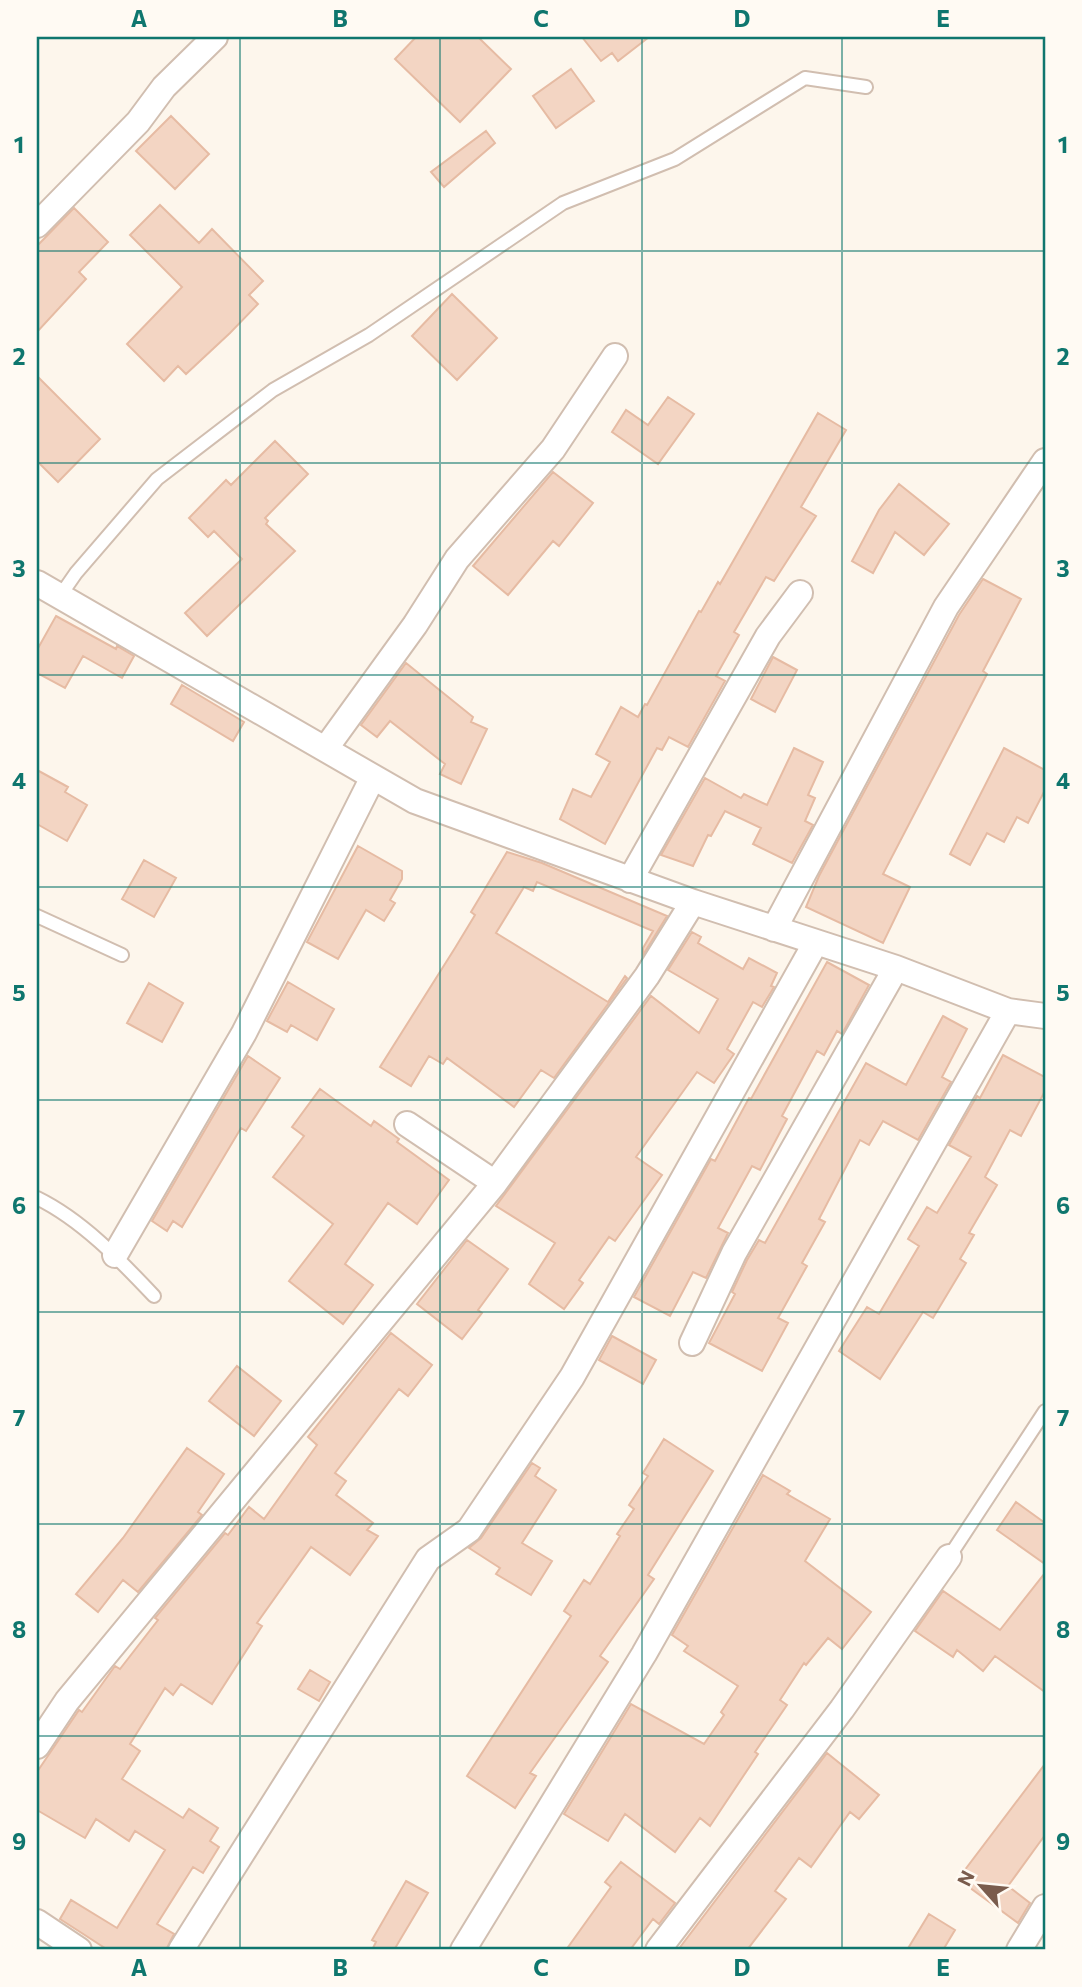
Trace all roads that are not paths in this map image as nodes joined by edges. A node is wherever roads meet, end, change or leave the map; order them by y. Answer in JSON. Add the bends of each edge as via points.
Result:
{"nodes":[{"id":1,"x":215,"y":37,"type":"edge"},
{"id":2,"x":866,"y":87,"type":"dead end"},
{"id":3,"x":37,"y":225,"type":"edge"},
{"id":4,"x":615,"y":356,"type":"dead end"},
{"id":5,"x":1045,"y":461,"type":"edge"},
{"id":6,"x":37,"y":583,"type":"edge"},
{"id":7,"x":800,"y":593,"type":"dead end"},
{"id":8,"x":60,"y":596,"type":"junction"},
{"id":9,"x":326,"y":748,"type":"junction"},
{"id":10,"x":373,"y":778,"type":"junction"},
{"id":11,"x":631,"y":880,"type":"junction"},
{"id":12,"x":693,"y":902,"type":"junction"},
{"id":13,"x":37,"y":916,"type":"edge"},
{"id":14,"x":774,"y":929,"type":"junction"},
{"id":15,"x":816,"y":943,"type":"junction"},
{"id":16,"x":122,"y":955,"type":"dead end"},
{"id":17,"x":896,"y":968,"type":"junction"},
{"id":18,"x":1008,"y":1011,"type":"junction"},
{"id":19,"x":1045,"y":1016,"type":"edge"},
{"id":20,"x":407,"y":1124,"type":"dead end"},
{"id":21,"x":495,"y":1184,"type":"junction"},
{"id":22,"x":37,"y":1198,"type":"edge"},
{"id":23,"x":115,"y":1255,"type":"junction"},
{"id":24,"x":154,"y":1296,"type":"dead end"},
{"id":25,"x":692,"y":1343,"type":"dead end"},
{"id":26,"x":1045,"y":1411,"type":"edge"},
{"id":27,"x":950,"y":1557,"type":"joint"},
{"id":28,"x":37,"y":1746,"type":"edge"},
{"id":29,"x":1045,"y":1907,"type":"edge"},
{"id":30,"x":37,"y":1922,"type":"edge"},
{"id":31,"x":79,"y":1950,"type":"edge"},
{"id":32,"x":181,"y":1950,"type":"edge"},
{"id":33,"x":463,"y":1950,"type":"edge"},
{"id":34,"x":658,"y":1950,"type":"edge"},
{"id":35,"x":1019,"y":1950,"type":"edge"}],
"edges":[{"from":1,"to":3,"type":"street"},
{"from":2,"to":8,"type":"lane","via":[[805,78],[675,159],[563,204],[369,335],[273,390],[157,478]]},
{"from":4,"to":9,"type":"street","via":[[553,449],[457,559]]},
{"from":5,"to":14,"type":"street","via":[[946,607]]},
{"from":6,"to":8,"type":"street"},
{"from":7,"to":11,"type":"street","via":[[768,636]]},
{"from":8,"to":9,"type":"street"},
{"from":9,"to":10,"type":"street"},
{"from":10,"to":11,"type":"street","via":[[415,801]]},
{"from":10,"to":23,"type":"street","via":[[244,1032]]},
{"from":11,"to":12,"type":"street"},
{"from":12,"to":14,"type":"street"},
{"from":12,"to":21,"type":"street","via":[[647,976]]},
{"from":13,"to":16,"type":"lane"},
{"from":14,"to":15,"type":"street"},
{"from":15,"to":17,"type":"street"},
{"from":15,"to":32,"type":"street","via":[[572,1377],[469,1530],[428,1559]]},
{"from":17,"to":18,"type":"street"},
{"from":17,"to":25,"type":"street","via":[[734,1253]]},
{"from":18,"to":19,"type":"street"},
{"from":18,"to":33,"type":"street","via":[[644,1654]]},
{"from":20,"to":21,"type":"street"},
{"from":21,"to":28,"type":"street","via":[[66,1701]]},
{"from":22,"to":23,"type":"lane"},
{"from":23,"to":24,"type":"lane"},
{"from":26,"to":27,"type":"lane"},
{"from":27,"to":34,"type":"street","via":[[842,1709]]},
{"from":29,"to":35,"type":"street"},
{"from":30,"to":31,"type":"street"}]}
